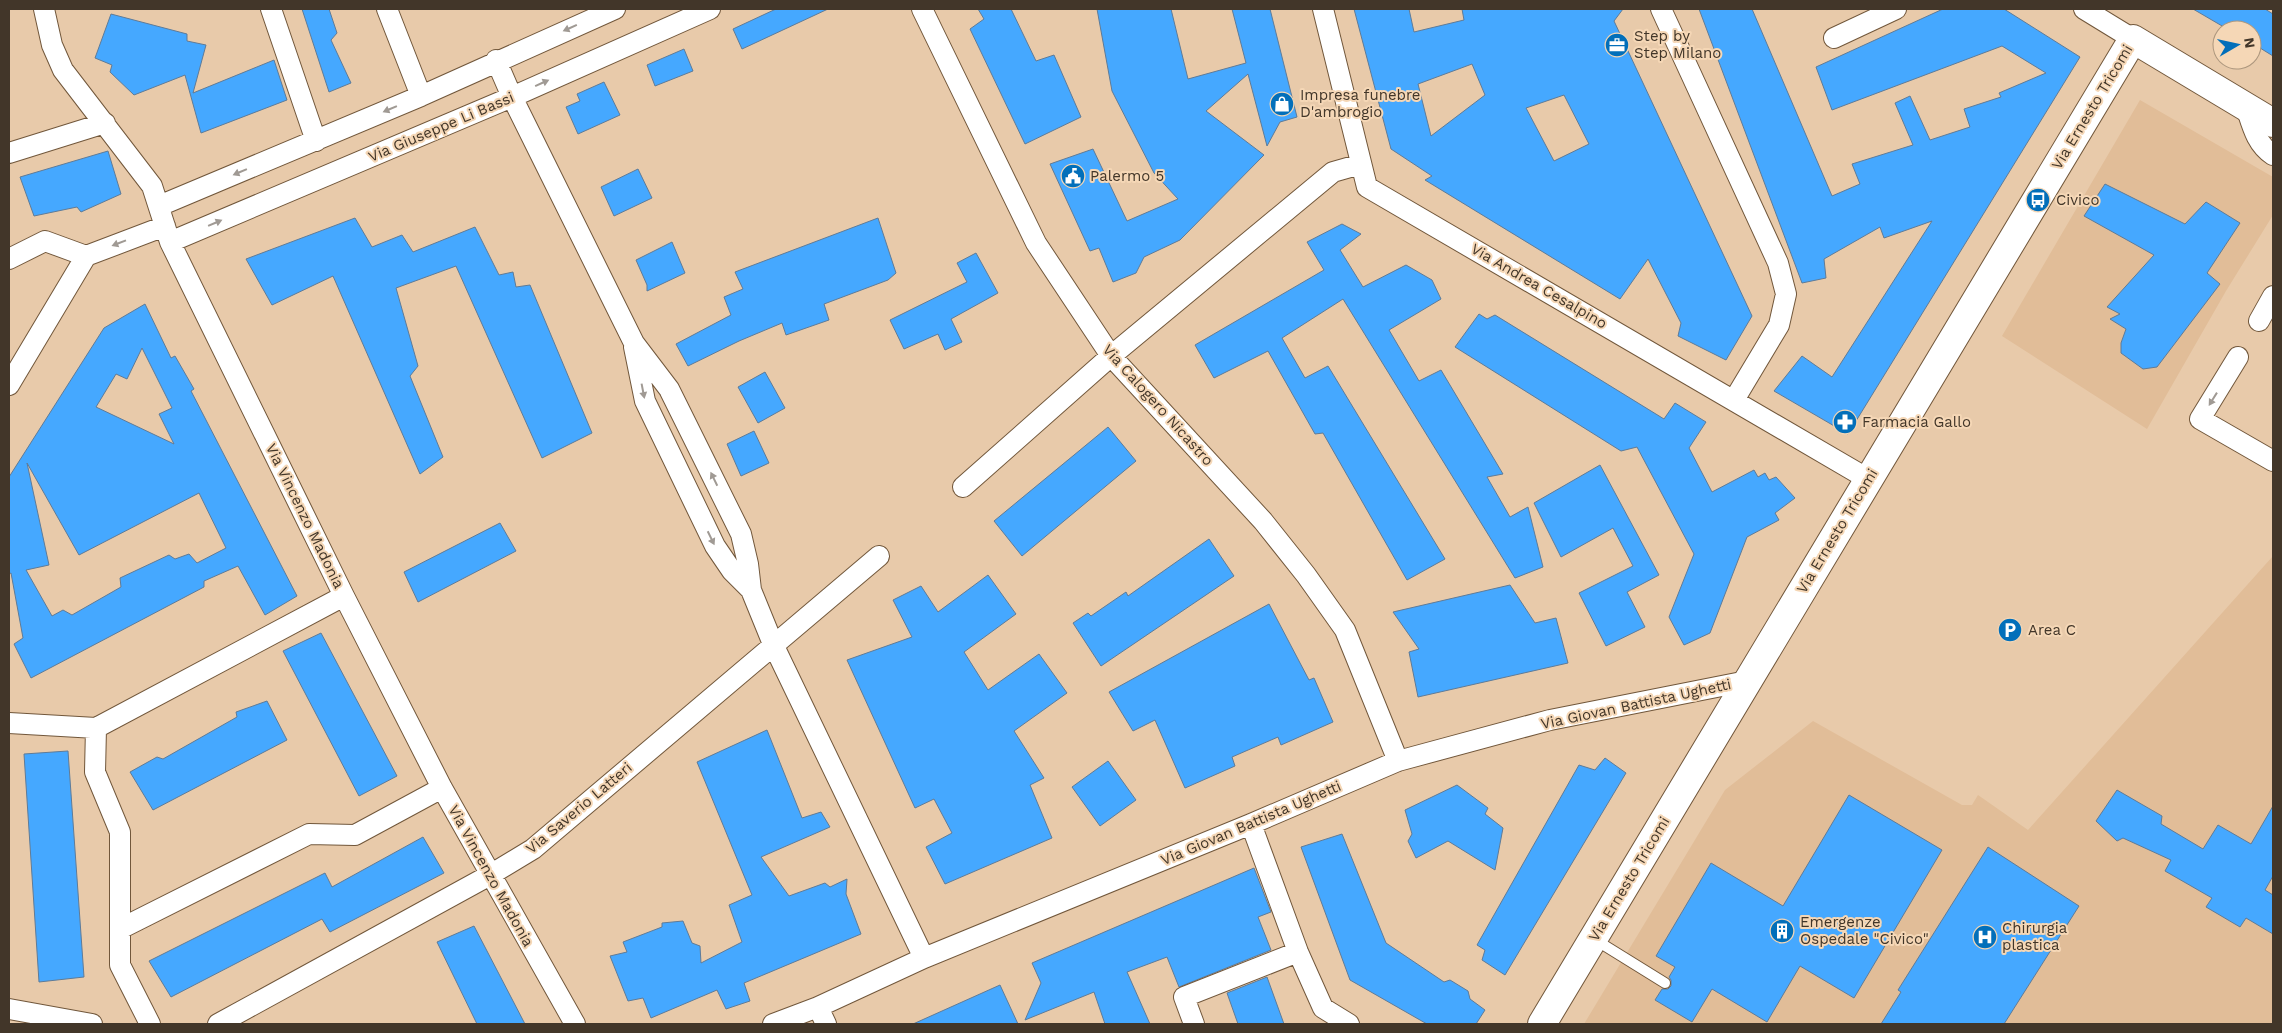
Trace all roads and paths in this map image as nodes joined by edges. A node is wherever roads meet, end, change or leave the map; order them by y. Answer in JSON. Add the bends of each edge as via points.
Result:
{"nodes":[{"id":1,"x":44,"y":9,"type":"edge"},
{"id":2,"x":271,"y":9,"type":"edge"},
{"id":3,"x":387,"y":9,"type":"edge"},
{"id":4,"x":615,"y":9,"type":"edge"},
{"id":5,"x":710,"y":9,"type":"edge"},
{"id":6,"x":922,"y":9,"type":"edge"},
{"id":7,"x":1323,"y":9,"type":"edge"},
{"id":8,"x":1661,"y":9,"type":"edge"},
{"id":9,"x":1896,"y":9,"type":"edge"},
{"id":10,"x":2084,"y":9,"type":"edge"},
{"id":11,"x":1834,"y":38,"type":"dead end"},
{"id":12,"x":2133,"y":39,"type":"junction"},
{"id":13,"x":496,"y":60,"type":"junction"},
{"id":14,"x":420,"y":96,"type":"junction"},
{"id":15,"x":512,"y":97,"type":"junction"},
{"id":16,"x":2246,"y":107,"type":"junction"},
{"id":17,"x":106,"y":123,"type":"junction"},
{"id":18,"x":2273,"y":123,"type":"edge"},
{"id":19,"x":316,"y":141,"type":"junction"},
{"id":20,"x":9,"y":153,"type":"edge"},
{"id":21,"x":2273,"y":155,"type":"edge"},
{"id":22,"x":1361,"y":164,"type":"junction"},
{"id":23,"x":159,"y":206,"type":"junction"},
{"id":24,"x":168,"y":234,"type":"junction"},
{"id":25,"x":86,"y":256,"type":"junction"},
{"id":26,"x":9,"y":259,"type":"edge"},
{"id":27,"x":2273,"y":296,"type":"edge"},
{"id":28,"x":2259,"y":321,"type":"dead end"},
{"id":29,"x":634,"y":343,"type":"junction"},
{"id":30,"x":1111,"y":356,"type":"junction"},
{"id":31,"x":2238,"y":357,"type":"dead end"},
{"id":32,"x":9,"y":385,"type":"edge"},
{"id":33,"x":1734,"y":400,"type":"junction"},
{"id":34,"x":2273,"y":461,"type":"edge"},
{"id":35,"x":1868,"y":480,"type":"junction"},
{"id":36,"x":963,"y":487,"type":"dead end"},
{"id":37,"x":879,"y":556,"type":"dead end"},
{"id":38,"x":751,"y":590,"type":"junction"},
{"id":39,"x":344,"y":596,"type":"junction"},
{"id":40,"x":773,"y":644,"type":"junction"},
{"id":41,"x":1747,"y":681,"type":"junction"},
{"id":42,"x":9,"y":723,"type":"edge"},
{"id":43,"x":96,"y":728,"type":"junction"},
{"id":44,"x":1398,"y":760,"type":"junction"},
{"id":45,"x":442,"y":788,"type":"junction"},
{"id":46,"x":1251,"y":824,"type":"junction"},
{"id":47,"x":490,"y":875,"type":"junction"},
{"id":48,"x":120,"y":929,"type":"junction"},
{"id":49,"x":1593,"y":938,"type":"junction"},
{"id":50,"x":1298,"y":952,"type":"junction"},
{"id":51,"x":924,"y":958,"type":"junction"},
{"id":52,"x":1666,"y":983,"type":"dead end"},
{"id":53,"x":9,"y":1009,"type":"edge"},
{"id":54,"x":822,"y":1016,"type":"edge"},
{"id":55,"x":92,"y":1024,"type":"edge"},
{"id":56,"x":150,"y":1024,"type":"edge"},
{"id":57,"x":218,"y":1024,"type":"edge"},
{"id":58,"x":575,"y":1024,"type":"edge"},
{"id":59,"x":773,"y":1024,"type":"edge"},
{"id":60,"x":1194,"y":1024,"type":"edge"},
{"id":61,"x":1349,"y":1024,"type":"edge"},
{"id":62,"x":1542,"y":1024,"type":"edge"}],
"edges":[{"from":1,"to":17,"type":"street","name":"Via Vincenzo Madonia","via":[[52,45],[64,70]]},
{"from":2,"to":19,"type":"street"},
{"from":3,"to":14,"type":"street"},
{"from":4,"to":13,"type":"street","one_way":true},
{"from":15,"to":5,"type":"street","name":"Via Giuseppe Li Bassi","one_way":true},
{"from":6,"to":30,"type":"street","name":"Via Calogero Nicastro","via":[[1036,243]]},
{"from":7,"to":22,"type":"street","name":"Via Andrea Cesalpino"},
{"from":8,"to":33,"type":"street","via":[[1778,263],[1786,294],[1779,325]]},
{"from":9,"to":11,"type":"street"},
{"from":10,"to":12,"type":"street"},
{"from":12,"to":16,"type":"street"},
{"from":12,"to":35,"type":"street","name":"Via Ernesto Tricomi"},
{"from":13,"to":14,"type":"street"},
{"from":13,"to":15,"type":"street"},
{"from":14,"to":19,"type":"street","one_way":true},
{"from":24,"to":15,"type":"street","name":"Via Giuseppe Li Bassi","one_way":true},
{"from":15,"to":29,"type":"street"},
{"from":16,"to":18,"type":"street"},
{"from":16,"to":21,"type":"street","via":[[2258,140]]},
{"from":17,"to":20,"type":"street"},
{"from":17,"to":23,"type":"street","name":"Via Vincenzo Madonia","via":[[152,186]]},
{"from":19,"to":23,"type":"street","one_way":true},
{"from":22,"to":30,"type":"street","via":[[1333,172]]},
{"from":22,"to":33,"type":"street","name":"Via Andrea Cesalpino","via":[[1367,186]]},
{"from":23,"to":24,"type":"street","name":"Via Vincenzo Madonia"},
{"from":24,"to":25,"type":"street","name":"Via Giuseppe Li Bassi","one_way":true},
{"from":24,"to":39,"type":"street","name":"Via Vincenzo Madonia"},
{"from":25,"to":26,"type":"street","via":[[46,241]]},
{"from":25,"to":32,"type":"street"},
{"from":27,"to":28,"type":"street"},
{"from":38,"to":29,"type":"street","one_way":true,"via":[[741,534],[669,389]]},
{"from":29,"to":38,"type":"street","one_way":true,"via":[[645,401],[653,418],[714,546]]},
{"from":30,"to":36,"type":"street"},
{"from":30,"to":44,"type":"street","name":"Via Calogero Nicastro","via":[[1263,521],[1306,575],[1345,630]]},
{"from":31,"to":34,"type":"street","one_way":true,"via":[[2200,419]]},
{"from":33,"to":35,"type":"street","name":"Via Andrea Cesalpino"},
{"from":35,"to":41,"type":"street","name":"Via Ernesto Tricomi"},
{"from":37,"to":40,"type":"street","name":"Via Saverio Latteri"},
{"from":38,"to":40,"type":"street"},
{"from":39,"to":43,"type":"street"},
{"from":39,"to":45,"type":"street","name":"Via Vincenzo Madonia"},
{"from":40,"to":47,"type":"street","name":"Via Saverio Latteri","via":[[533,849]]},
{"from":40,"to":51,"type":"street"},
{"from":41,"to":44,"type":"street","name":"Via Giovan Battista Ughetti","via":[[1550,720]]},
{"from":41,"to":49,"type":"street","name":"Via Ernesto Tricomi"},
{"from":42,"to":43,"type":"street"},
{"from":43,"to":48,"type":"street","via":[[96,772],[120,832]]},
{"from":44,"to":46,"type":"street","name":"Via Giovan Battista Ughetti"},
{"from":45,"to":47,"type":"street","name":"Via Vincenzo Madonia"},
{"from":45,"to":48,"type":"street","via":[[355,835],[309,834]]},
{"from":46,"to":50,"type":"street"},
{"from":46,"to":51,"type":"street","name":"Via Giovan Battista Ughetti"},
{"from":47,"to":57,"type":"street","name":"Via Saverio Latteri"},
{"from":47,"to":58,"type":"street","name":"Via Vincenzo Madonia"},
{"from":48,"to":56,"type":"street","via":[[120,965]]},
{"from":49,"to":52,"type":"lane"},
{"from":49,"to":62,"type":"street","name":"Via Ernesto Tricomi"},
{"from":50,"to":60,"type":"street","via":[[1184,997]]},
{"from":50,"to":61,"type":"street","via":[[1323,1008]]},
{"from":51,"to":54,"type":"street","name":"Via Giovan Battista Ughetti"},
{"from":53,"to":55,"type":"street"},
{"from":54,"to":59,"type":"street","name":"Via Giovan Battista Ughetti"}]}
